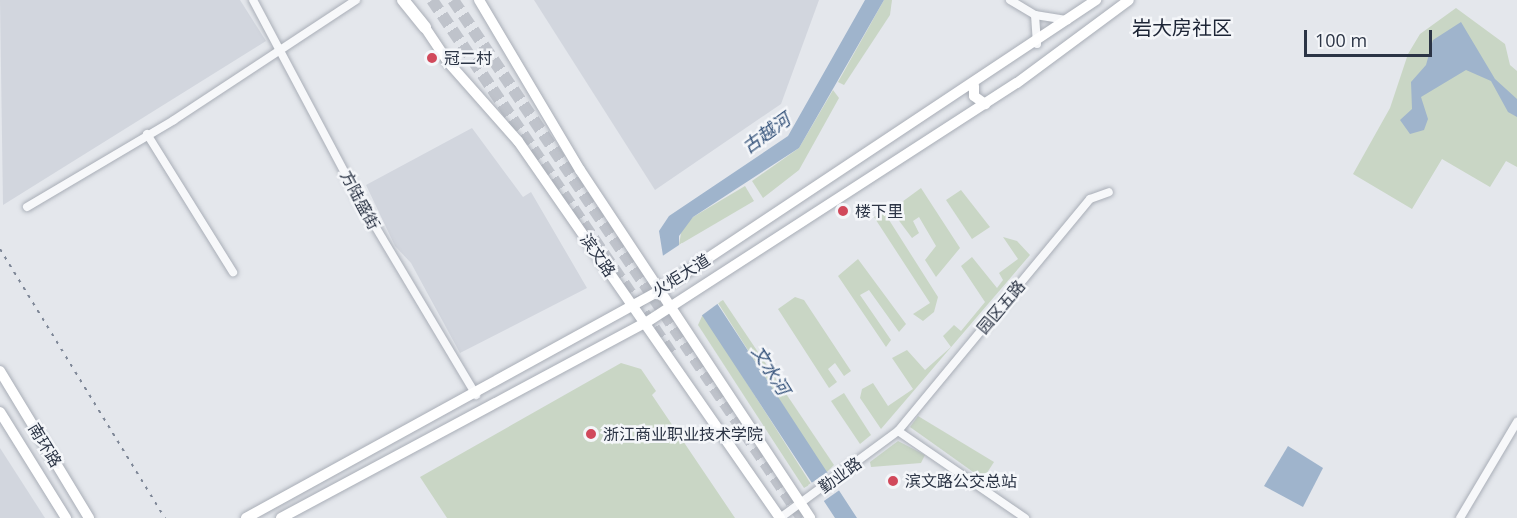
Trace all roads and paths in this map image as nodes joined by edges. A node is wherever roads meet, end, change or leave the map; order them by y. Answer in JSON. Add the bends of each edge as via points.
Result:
{"nodes":[{"id":1,"x":253,"y":0,"type":"edge"},
{"id":2,"x":356,"y":0,"type":"edge"},
{"id":3,"x":404,"y":0,"type":"edge"},
{"id":4,"x":478,"y":0,"type":"edge"},
{"id":5,"x":1010,"y":0,"type":"edge"},
{"id":6,"x":1096,"y":0,"type":"edge"},
{"id":7,"x":1129,"y":0,"type":"edge"},
{"id":8,"x":1035,"y":15,"type":"junction"},
{"id":9,"x":1070,"y":20,"type":"junction"},
{"id":10,"x":424,"y":27,"type":"joint"},
{"id":11,"x":1038,"y":44,"type":"junction"},
{"id":12,"x":282,"y":47,"type":"junction"},
{"id":13,"x":974,"y":86,"type":"junction"},
{"id":14,"x":985,"y":104,"type":"junction"},
{"id":15,"x":147,"y":134,"type":"junction"},
{"id":16,"x":1109,"y":192,"type":"dead end"},
{"id":17,"x":27,"y":207,"type":"dead end"},
{"id":18,"x":233,"y":272,"type":"dead end"},
{"id":19,"x":660,"y":290,"type":"junction"},
{"id":20,"x":633,"y":304,"type":"junction"},
{"id":21,"x":670,"y":307,"type":"junction"},
{"id":22,"x":647,"y":322,"type":"junction"},
{"id":23,"x":0,"y":371,"type":"edge"},
{"id":24,"x":476,"y":395,"type":"junction"},
{"id":25,"x":0,"y":412,"type":"edge"},
{"id":26,"x":1517,"y":422,"type":"edge"},
{"id":27,"x":898,"y":430,"type":"junction"},
{"id":28,"x":805,"y":500,"type":"junction"},
{"id":29,"x":66,"y":518,"type":"edge"},
{"id":30,"x":89,"y":518,"type":"edge"},
{"id":31,"x":246,"y":518,"type":"edge"},
{"id":32,"x":280,"y":518,"type":"edge"},
{"id":33,"x":780,"y":518,"type":"edge"},
{"id":34,"x":810,"y":518,"type":"edge"},
{"id":35,"x":1025,"y":518,"type":"edge"},
{"id":36,"x":1460,"y":518,"type":"edge"}],
"edges":[{"from":1,"to":12,"type":"street","name":"方陆盛街"},
{"from":2,"to":12,"type":"street"},
{"from":3,"to":10,"type":"highway"},
{"from":4,"to":19,"type":"main road","name":"滨文路","via":[[579,170]]},
{"from":5,"to":8,"type":"street"},
{"from":6,"to":9,"type":"main road","name":"火炬大道"},
{"from":7,"to":14,"type":"main road","name":"火炬大道"},
{"from":8,"to":9,"type":"street"},
{"from":8,"to":11,"type":"street"},
{"from":9,"to":11,"type":"main road","name":"火炬大道"},
{"from":10,"to":20,"type":"main road","name":"滨文路","via":[[518,141]]},
{"from":11,"to":13,"type":"main road","name":"火炬大道"},
{"from":12,"to":15,"type":"street"},
{"from":12,"to":24,"type":"street","name":"方陆盛街","via":[[357,196]]},
{"from":13,"to":14,"type":"main road","via":[[974,96]]},
{"from":13,"to":19,"type":"main road","name":"火炬大道"},
{"from":14,"to":21,"type":"main road","name":"火炬大道"},
{"from":15,"to":17,"type":"street"},
{"from":15,"to":18,"type":"street"},
{"from":16,"to":27,"type":"street","name":"园区五路","via":[[1090,199]]},
{"from":19,"to":20,"type":"main road","name":"火炬大道"},
{"from":19,"to":21,"type":"main road","name":"滨文路"},
{"from":20,"to":22,"type":"main road","name":"滨文路"},
{"from":20,"to":24,"type":"main road","name":"火炬大道"},
{"from":21,"to":22,"type":"main road","name":"火炬大道"},
{"from":21,"to":28,"type":"main road","name":"滨文路"},
{"from":22,"to":32,"type":"main road","name":"火炬大道"},
{"from":22,"to":33,"type":"main road","name":"滨文路"},
{"from":23,"to":30,"type":"main road","name":"南环路"},
{"from":24,"to":31,"type":"main road","name":"火炬大道"},
{"from":25,"to":29,"type":"main road","name":"南环路"},
{"from":26,"to":36,"type":"street"},
{"from":27,"to":28,"type":"street","name":"勤业路"},
{"from":27,"to":35,"type":"street"},
{"from":28,"to":33,"type":"street","name":"勤业路"},
{"from":28,"to":34,"type":"main road","name":"滨文路"}]}
